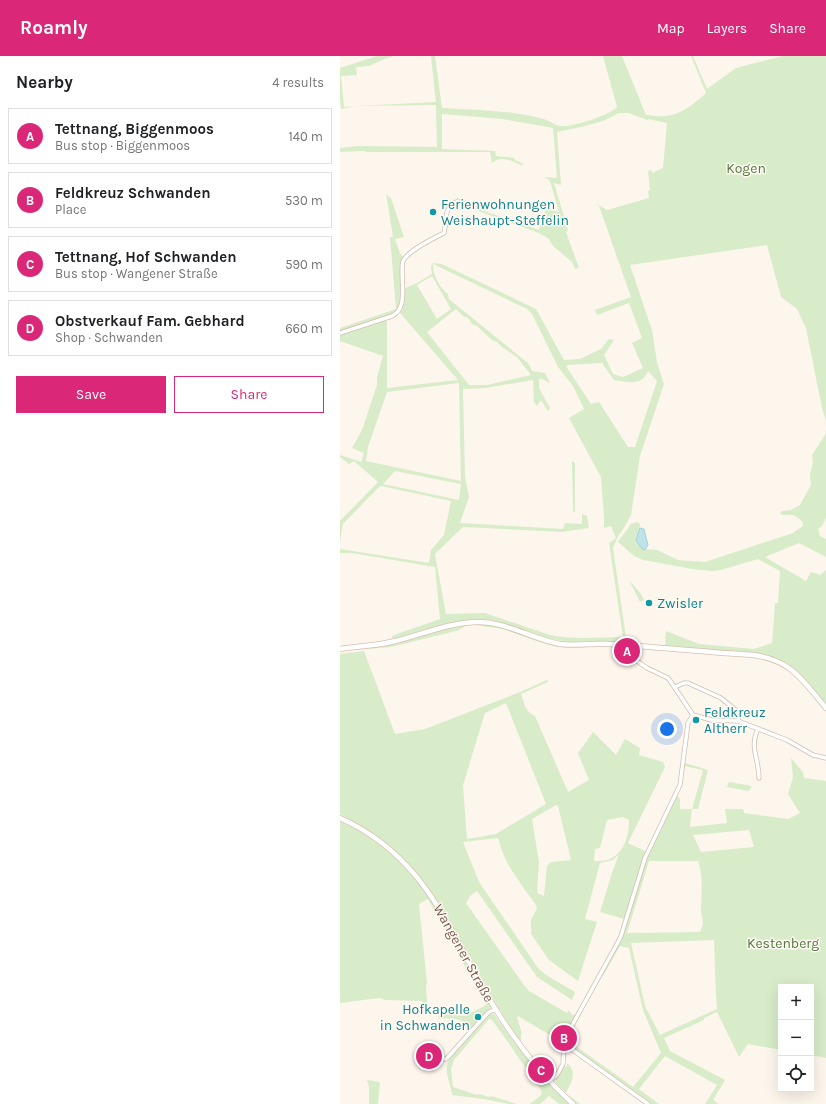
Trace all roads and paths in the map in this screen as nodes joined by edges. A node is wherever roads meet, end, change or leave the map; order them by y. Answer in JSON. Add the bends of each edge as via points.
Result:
{"nodes":[{"id":1,"x":458,"y":201,"type":"dead end"},
{"id":2,"x":340,"y":333,"type":"edge"},
{"id":3,"x":616,"y":644,"type":"junction"},
{"id":4,"x":640,"y":647,"type":"junction"},
{"id":5,"x":340,"y":649,"type":"edge"},
{"id":6,"x":633,"y":659,"type":"junction"},
{"id":7,"x":675,"y":687,"type":"junction"},
{"id":8,"x":826,"y":708,"type":"edge"},
{"id":9,"x":693,"y":715,"type":"junction"},
{"id":10,"x":738,"y":721,"type":"junction"},
{"id":11,"x":758,"y":728,"type":"junction"},
{"id":12,"x":826,"y":758,"type":"edge"},
{"id":13,"x":759,"y":778,"type":"dead end"},
{"id":14,"x":340,"y":818,"type":"edge"},
{"id":15,"x":496,"y":1009,"type":"junction"},
{"id":16,"x":563,"y":1048,"type":"junction"},
{"id":17,"x":431,"y":1059,"type":"dead end"},
{"id":18,"x":550,"y":1081,"type":"junction"},
{"id":19,"x":573,"y":1104,"type":"edge"},
{"id":20,"x":648,"y":1104,"type":"edge"}],
"edges":[{"from":1,"to":2,"type":"street","via":[[448,208],[444,233],[405,257],[402,267],[402,304],[398,313]]},
{"from":3,"to":4,"type":"main road"},
{"from":3,"to":5,"type":"main road","via":[[559,643],[498,625],[475,622],[439,628],[390,643]]},
{"from":3,"to":6,"type":"street"},
{"from":4,"to":6,"type":"street"},
{"from":4,"to":8,"type":"main road","via":[[753,655],[775,660],[788,666]]},
{"from":6,"to":7,"type":"street","via":[[649,670],[668,678]]},
{"from":7,"to":9,"type":"street"},
{"from":7,"to":10,"type":"street","via":[[688,683],[720,698],[740,714]]},
{"from":9,"to":10,"type":"street","via":[[704,719]]},
{"from":9,"to":16,"type":"street","via":[[688,723],[680,785],[645,858],[621,936],[564,1040]]},
{"from":10,"to":11,"type":"street"},
{"from":11,"to":12,"type":"street","via":[[787,740],[813,755]]},
{"from":11,"to":13,"type":"street","via":[[753,741]]},
{"from":14,"to":15,"type":"main road","name":"Wangener Straße","via":[[386,846],[418,877],[440,908]]},
{"from":15,"to":17,"type":"street","via":[[489,1012],[446,1059]]},
{"from":15,"to":18,"type":"main road","name":"Wangener Straße","via":[[523,1049]]},
{"from":16,"to":18,"type":"street","via":[[564,1060],[561,1069]]},
{"from":16,"to":20,"type":"street","via":[[570,1048]]},
{"from":18,"to":19,"type":"main road","name":"Wangener Straße"}]}
